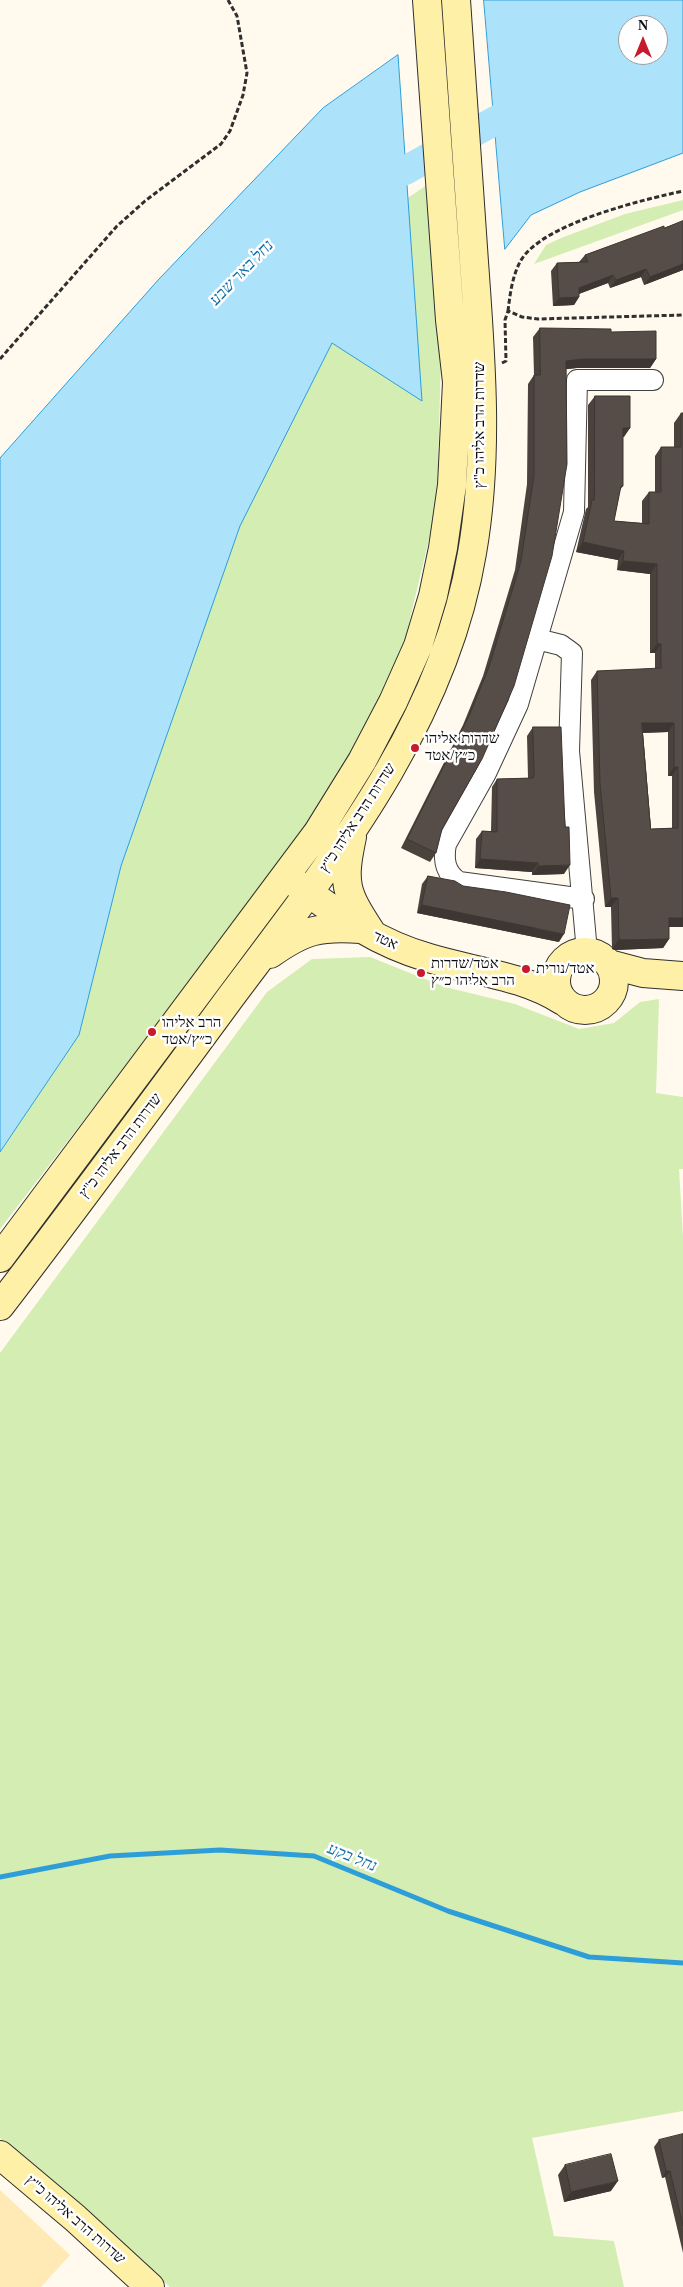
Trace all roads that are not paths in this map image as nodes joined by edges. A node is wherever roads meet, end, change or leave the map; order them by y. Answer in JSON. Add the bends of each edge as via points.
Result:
{"nodes":[{"id":1,"x":427,"y":0,"type":"edge"},
{"id":2,"x":456,"y":0,"type":"edge"},
{"id":3,"x":653,"y":380,"type":"dead end"},
{"id":4,"x":537,"y":639,"type":"junction"},
{"id":5,"x":353,"y":831,"type":"junction"},
{"id":6,"x":285,"y":875,"type":"junction"},
{"id":7,"x":309,"y":893,"type":"junction"},
{"id":8,"x":584,"y":899,"type":"junction"},
{"id":9,"x":368,"y":933,"type":"junction"},
{"id":10,"x":586,"y":959,"type":"junction"},
{"id":11,"x":257,"y":963,"type":"junction"},
{"id":12,"x":501,"y":974,"type":"junction"},
{"id":13,"x":676,"y":976,"type":"edge"},
{"id":14,"x":609,"y":998,"type":"junction"},
{"id":15,"x":563,"y":1001,"type":"junction"},
{"id":16,"x":0,"y":1258,"type":"edge"},
{"id":17,"x":0,"y":1306,"type":"edge"},
{"id":18,"x":0,"y":2155,"type":"edge"},
{"id":19,"x":150,"y":2287,"type":"edge"}],
"edges":[{"from":1,"to":6,"type":"street","name":"שדרות הרב אליהו כ\"ץ","via":[[457,382],[452,485],[443,548],[418,646],[393,702],[362,761],[318,832]]},
{"from":2,"to":5,"type":"street","name":"שדרות הרב אליהו כ\"ץ","via":[[482,370],[481,488],[462,603],[446,656],[388,776]]},
{"from":3,"to":4,"type":"street","via":[[577,380],[574,512]]},
{"from":4,"to":8,"type":"street","via":[[561,645],[572,653],[569,751]]},
{"from":4,"to":8,"type":"street","via":[[518,704],[486,773],[446,844],[445,864],[451,877],[468,884]]},
{"from":5,"to":7,"type":"street","name":"שדרות הרב אליהו כ\"ץ"},
{"from":5,"to":9,"type":"street","via":[[346,863],[346,882],[351,901]]},
{"from":6,"to":7,"type":"street","name":"אטד"},
{"from":6,"to":16,"type":"street","name":"שדרות הרב אליהו כ\"ץ"},
{"from":7,"to":9,"type":"street","name":"אטד","via":[[331,911]]},
{"from":7,"to":11,"type":"street","name":"שדרות הרב אליהו כ\"ץ"},
{"from":8,"to":10,"type":"street"},
{"from":9,"to":11,"type":"street","via":[[335,927],[309,931]]},
{"from":9,"to":12,"type":"street","name":"אטד","via":[[428,958]]},
{"from":10,"to":12,"type":"street","name":"אטד"},
{"from":10,"to":13,"type":"street","via":[[630,971]]},
{"from":10,"to":14,"type":"street","via":[[614,981]]},
{"from":10,"to":15,"type":"street","via":[[558,969],[555,983]]},
{"from":11,"to":17,"type":"street","name":"שדרות הרב אליהו כ\"ץ"},
{"from":12,"to":15,"type":"street","name":"אטד","via":[[534,985]]},
{"from":13,"to":14,"type":"street","via":[[633,983]]},
{"from":14,"to":15,"type":"street","via":[[589,1010],[575,1008]]},
{"from":18,"to":19,"type":"street","name":"שדרות הרב אליהו כ\"ץ"}]}
